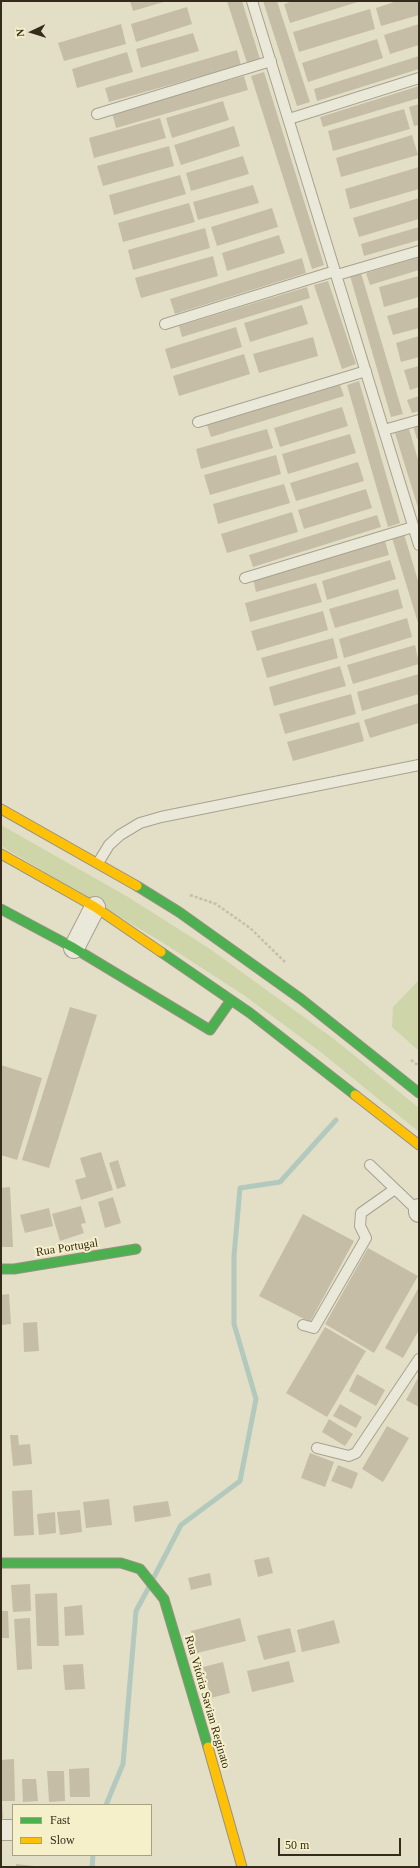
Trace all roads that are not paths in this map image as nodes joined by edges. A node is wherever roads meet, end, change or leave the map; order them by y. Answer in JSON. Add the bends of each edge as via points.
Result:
{"nodes":[{"id":1,"x":252,"y":1,"type":"edge"},
{"id":2,"x":271,"y":61,"type":"junction"},
{"id":3,"x":419,"y":78,"type":"edge"},
{"id":4,"x":96,"y":114,"type":"dead end"},
{"id":5,"x":289,"y":119,"type":"junction"},
{"id":6,"x":419,"y":251,"type":"edge"},
{"id":7,"x":336,"y":273,"type":"junction"},
{"id":8,"x":165,"y":324,"type":"dead end"},
{"id":9,"x":366,"y":371,"type":"junction"},
{"id":10,"x":419,"y":420,"type":"edge"},
{"id":11,"x":198,"y":422,"type":"dead end"},
{"id":12,"x":384,"y":430,"type":"junction"},
{"id":13,"x":414,"y":527,"type":"junction"},
{"id":14,"x":419,"y":545,"type":"edge"},
{"id":15,"x":245,"y":578,"type":"dead end"},
{"id":16,"x":419,"y":765,"type":"edge"},
{"id":17,"x":1,"y":809,"type":"edge"},
{"id":18,"x":1,"y":854,"type":"edge"},
{"id":19,"x":98,"y":863,"type":"junction"},
{"id":20,"x":95,"y":907,"type":"junction"},
{"id":21,"x":1,"y":909,"type":"edge"},
{"id":22,"x":74,"y":948,"type":"junction"},
{"id":23,"x":231,"y":1000,"type":"junction"},
{"id":24,"x":419,"y":1092,"type":"edge"},
{"id":25,"x":419,"y":1145,"type":"edge"},
{"id":26,"x":370,"y":1165,"type":"dead end"},
{"id":27,"x":395,"y":1189,"type":"junction"},
{"id":28,"x":419,"y":1211,"type":"edge"},
{"id":29,"x":136,"y":1249,"type":"dead end"},
{"id":30,"x":1,"y":1269,"type":"edge"},
{"id":31,"x":303,"y":1325,"type":"dead end"},
{"id":32,"x":419,"y":1359,"type":"edge"},
{"id":33,"x":317,"y":1448,"type":"dead end"},
{"id":34,"x":1,"y":1563,"type":"edge"},
{"id":35,"x":1,"y":1830,"type":"edge"},
{"id":36,"x":12,"y":1830,"type":"edge"},
{"id":37,"x":242,"y":1867,"type":"edge"}],
"edges":[{"from":1,"to":2,"type":"lane"},
{"from":2,"to":4,"type":"lane"},
{"from":2,"to":5,"type":"lane"},
{"from":3,"to":5,"type":"lane"},
{"from":5,"to":7,"type":"lane"},
{"from":6,"to":7,"type":"lane"},
{"from":7,"to":8,"type":"lane"},
{"from":7,"to":9,"type":"lane"},
{"from":9,"to":11,"type":"lane"},
{"from":9,"to":12,"type":"lane"},
{"from":10,"to":12,"type":"lane"},
{"from":12,"to":13,"type":"lane"},
{"from":13,"to":14,"type":"lane"},
{"from":13,"to":15,"type":"lane"},
{"from":16,"to":19,"type":"lane","via":[[140,823],[109,845]]},
{"from":17,"to":19,"type":"main road"},
{"from":18,"to":20,"type":"main road"},
{"from":19,"to":24,"type":"main road","via":[[179,912],[282,985]]},
{"from":20,"to":22,"type":"street"},
{"from":20,"to":23,"type":"main road"},
{"from":21,"to":22,"type":"main road"},
{"from":22,"to":23,"type":"main road","via":[[210,1030]]},
{"from":23,"to":25,"type":"main road"},
{"from":26,"to":27,"type":"lane"},
{"from":27,"to":28,"type":"lane"},
{"from":27,"to":31,"type":"lane","via":[[360,1213],[360,1226],[366,1238],[314,1328]]},
{"from":29,"to":30,"type":"main road","name":"Rua Portugal"},
{"from":32,"to":33,"type":"lane","via":[[356,1453],[349,1456]]},
{"from":34,"to":37,"type":"main road","name":"Rua Vitória Savian Reginato","via":[[121,1563],[140,1569],[160,1593],[171,1619]]},
{"from":35,"to":36,"type":"street"}]}
